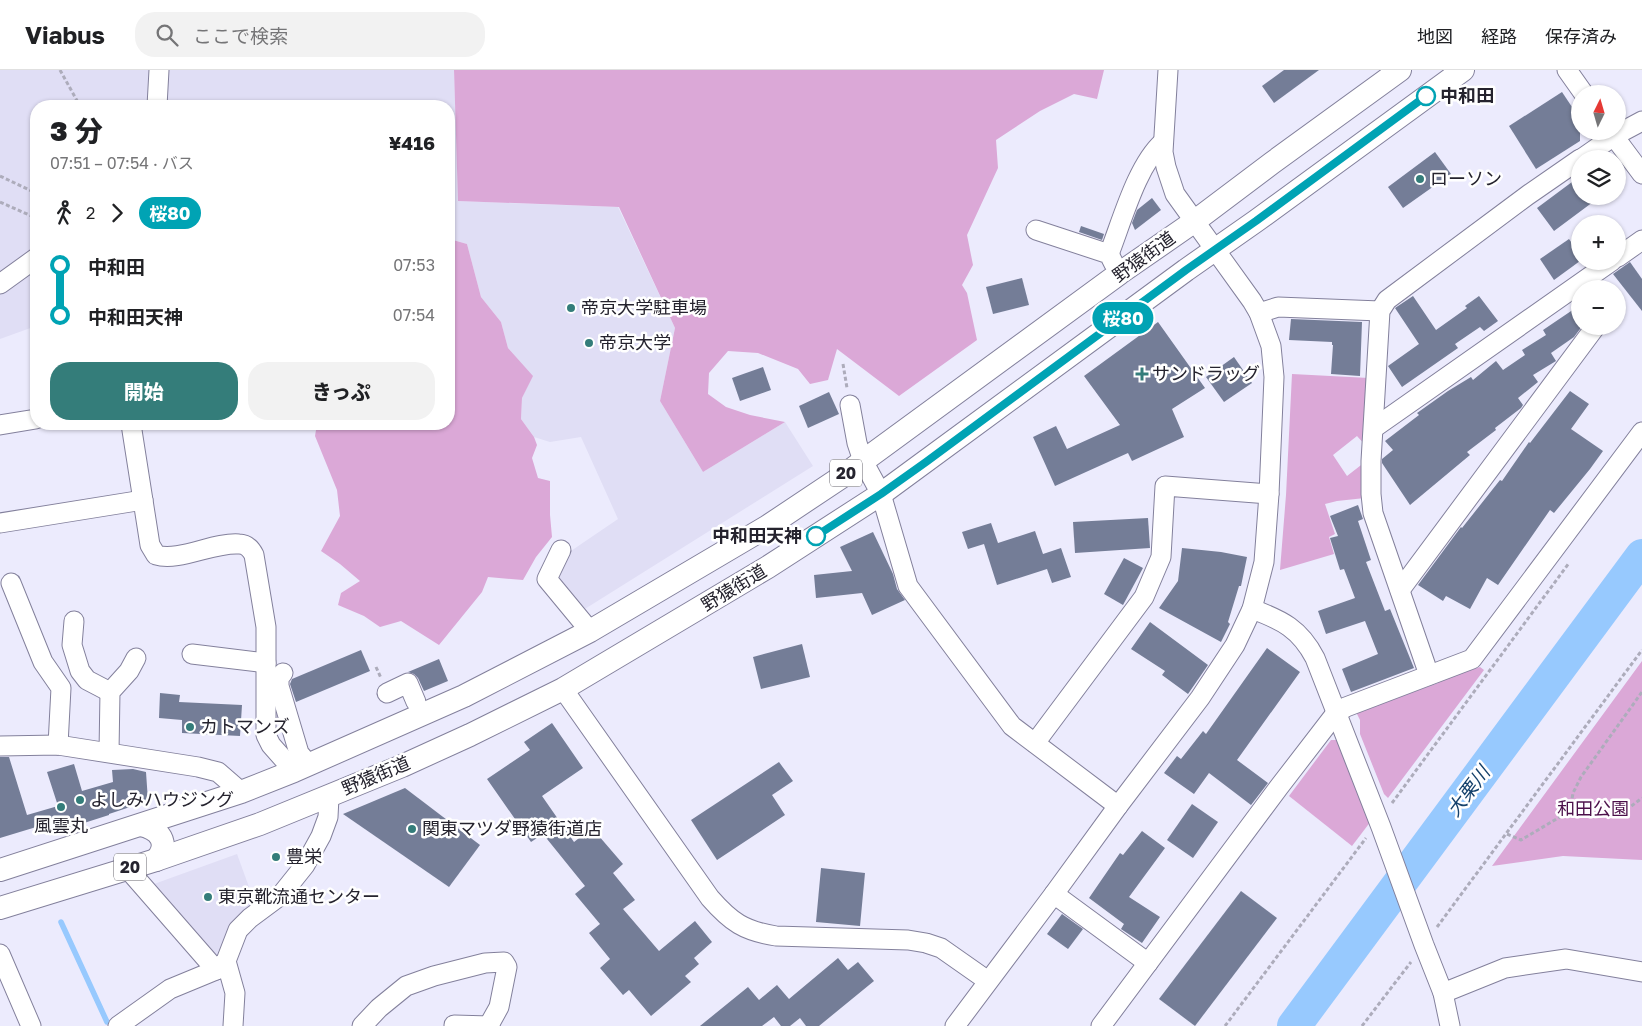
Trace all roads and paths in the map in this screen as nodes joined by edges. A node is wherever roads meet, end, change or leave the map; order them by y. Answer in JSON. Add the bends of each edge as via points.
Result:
{"nodes":[{"id":1,"x":60,"y":70,"type":"edge"},
{"id":2,"x":159,"y":70,"type":"edge"},
{"id":3,"x":1168,"y":70,"type":"edge"},
{"id":4,"x":1400,"y":70,"type":"edge"},
{"id":5,"x":1463,"y":70,"type":"edge"},
{"id":6,"x":1567,"y":70,"type":"edge"},
{"id":7,"x":1578,"y":85,"type":"edge"},
{"id":8,"x":77,"y":100,"type":"edge"},
{"id":9,"x":157,"y":100,"type":"edge"},
{"id":10,"x":1642,"y":121,"type":"edge"},
{"id":11,"x":1626,"y":128,"type":"edge"},
{"id":12,"x":1604,"y":140,"type":"edge"},
{"id":13,"x":1616,"y":140,"type":"edge"},
{"id":14,"x":1163,"y":142,"type":"junction"},
{"id":15,"x":1592,"y":150,"type":"edge"},
{"id":16,"x":1571,"y":165,"type":"edge"},
{"id":17,"x":1642,"y":174,"type":"edge"},
{"id":18,"x":0,"y":176,"type":"edge"},
{"id":19,"x":30,"y":190,"type":"edge"},
{"id":20,"x":0,"y":202,"type":"edge"},
{"id":21,"x":30,"y":215,"type":"edge"},
{"id":22,"x":1195,"y":221,"type":"junction"},
{"id":23,"x":1036,"y":230,"type":"dead end"},
{"id":24,"x":1642,"y":240,"type":"edge"},
{"id":25,"x":1215,"y":250,"type":"junction"},
{"id":26,"x":1626,"y":251,"type":"edge"},
{"id":27,"x":1109,"y":254,"type":"junction"},
{"id":28,"x":30,"y":262,"type":"edge"},
{"id":29,"x":1120,"y":273,"type":"junction"},
{"id":30,"x":0,"y":284,"type":"edge"},
{"id":31,"x":1571,"y":300,"type":"edge"},
{"id":32,"x":1380,"y":311,"type":"junction"},
{"id":33,"x":1259,"y":313,"type":"junction"},
{"id":34,"x":1589,"y":335,"type":"edge"},
{"id":35,"x":843,"y":364,"type":"dead end"},
{"id":36,"x":849,"y":398,"type":"joint"},
{"id":37,"x":30,"y":420,"type":"edge"},
{"id":38,"x":0,"y":425,"type":"edge"},
{"id":39,"x":1374,"y":428,"type":"junction"},
{"id":40,"x":131,"y":430,"type":"edge"},
{"id":41,"x":1642,"y":432,"type":"edge"},
{"id":42,"x":863,"y":461,"type":"junction"},
{"id":43,"x":881,"y":494,"type":"junction"},
{"id":44,"x":1269,"y":494,"type":"junction"},
{"id":45,"x":143,"y":500,"type":"junction"},
{"id":46,"x":0,"y":523,"type":"edge"},
{"id":47,"x":561,"y":550,"type":"dead end"},
{"id":48,"x":1573,"y":558,"type":"dead end"},
{"id":49,"x":11,"y":583,"type":"dead end"},
{"id":50,"x":1400,"y":590,"type":"junction"},
{"id":51,"x":1252,"y":609,"type":"junction"},
{"id":52,"x":74,"y":621,"type":"dead end"},
{"id":53,"x":590,"y":631,"type":"junction"},
{"id":54,"x":1642,"y":650,"type":"edge"},
{"id":55,"x":192,"y":654,"type":"dead end"},
{"id":56,"x":136,"y":658,"type":"dead end"},
{"id":57,"x":266,"y":663,"type":"junction"},
{"id":58,"x":283,"y":673,"type":"dead end"},
{"id":59,"x":1429,"y":675,"type":"junction"},
{"id":60,"x":563,"y":689,"type":"junction"},
{"id":61,"x":110,"y":692,"type":"junction"},
{"id":62,"x":1642,"y":692,"type":"edge"},
{"id":63,"x":387,"y":693,"type":"dead end"},
{"id":64,"x":416,"y":702,"type":"dead end"},
{"id":65,"x":1336,"y":713,"type":"junction"},
{"id":66,"x":1035,"y":743,"type":"junction"},
{"id":67,"x":58,"y":745,"type":"junction"},
{"id":68,"x":0,"y":746,"type":"edge"},
{"id":69,"x":110,"y":752,"type":"junction"},
{"id":70,"x":301,"y":768,"type":"junction"},
{"id":71,"x":241,"y":792,"type":"junction"},
{"id":72,"x":329,"y":796,"type":"junction"},
{"id":73,"x":1642,"y":798,"type":"edge"},
{"id":74,"x":1390,"y":805,"type":"dead end"},
{"id":75,"x":1118,"y":806,"type":"junction"},
{"id":76,"x":1570,"y":811,"type":"junction"},
{"id":77,"x":260,"y":824,"type":"junction"},
{"id":78,"x":141,"y":825,"type":"junction"},
{"id":79,"x":1374,"y":832,"type":"junction"},
{"id":80,"x":1507,"y":834,"type":"junction"},
{"id":81,"x":156,"y":860,"type":"junction"},
{"id":82,"x":127,"y":868,"type":"junction"},
{"id":83,"x":0,"y":870,"type":"edge"},
{"id":84,"x":1054,"y":894,"type":"junction"},
{"id":85,"x":0,"y":908,"type":"edge"},
{"id":86,"x":1428,"y":933,"type":"junction"},
{"id":87,"x":1412,"y":960,"type":"dead end"},
{"id":88,"x":2,"y":963,"type":"edge"},
{"id":89,"x":1148,"y":963,"type":"junction"},
{"id":90,"x":221,"y":965,"type":"junction"},
{"id":91,"x":1642,"y":972,"type":"edge"},
{"id":92,"x":988,"y":981,"type":"junction"},
{"id":93,"x":1443,"y":992,"type":"junction"},
{"id":94,"x":233,"y":1021,"type":"edge"},
{"id":95,"x":454,"y":1025,"type":"edge"},
{"id":96,"x":31,"y":1026,"type":"edge"},
{"id":97,"x":118,"y":1026,"type":"edge"},
{"id":98,"x":249,"y":1026,"type":"edge"},
{"id":99,"x":362,"y":1026,"type":"edge"},
{"id":100,"x":490,"y":1026,"type":"edge"},
{"id":101,"x":955,"y":1026,"type":"edge"},
{"id":102,"x":1101,"y":1026,"type":"edge"},
{"id":103,"x":1225,"y":1026,"type":"edge"},
{"id":104,"x":1362,"y":1026,"type":"edge"},
{"id":105,"x":1450,"y":1026,"type":"edge"}],
"edges":[{"from":1,"to":8,"type":"path"},
{"from":2,"to":9,"type":"street"},
{"from":3,"to":14,"type":"street"},
{"from":4,"to":22,"type":"main road","name":"野猿街道","number":"20"},
{"from":5,"to":25,"type":"main road","name":"野猿街道","number":"20"},
{"from":6,"to":7,"type":"street"},
{"from":10,"to":11,"type":"street"},
{"from":12,"to":15,"type":"street"},
{"from":13,"to":17,"type":"street"},
{"from":14,"to":22,"type":"street","via":[[1166,167],[1175,194]]},
{"from":14,"to":27,"type":"street","via":[[1154,150],[1135,186]]},
{"from":16,"to":32,"type":"street","via":[[1387,300]]},
{"from":18,"to":19,"type":"path"},
{"from":20,"to":21,"type":"path"},
{"from":22,"to":25,"type":"street"},
{"from":22,"to":29,"type":"main road","name":"野猿街道","number":"20"},
{"from":23,"to":27,"type":"street"},
{"from":24,"to":26,"type":"street"},
{"from":25,"to":33,"type":"street"},
{"from":25,"to":43,"type":"main road","name":"野猿街道","number":"20"},
{"from":27,"to":29,"type":"street"},
{"from":28,"to":30,"type":"street"},
{"from":29,"to":42,"type":"main road","name":"野猿街道","number":"20"},
{"from":31,"to":39,"type":"street"},
{"from":32,"to":33,"type":"street","via":[[1278,306]]},
{"from":32,"to":39,"type":"street"},
{"from":33,"to":44,"type":"street","via":[[1271,346],[1274,377]]},
{"from":34,"to":50,"type":"street"},
{"from":35,"to":36,"type":"path"},
{"from":36,"to":42,"type":"street"},
{"from":37,"to":38,"type":"street"},
{"from":39,"to":50,"type":"street","via":[[1371,461],[1373,513]]},
{"from":40,"to":45,"type":"street"},
{"from":41,"to":59,"type":"street","via":[[1472,659]]},
{"from":42,"to":43,"type":"street"},
{"from":42,"to":53,"type":"main road","name":"野猿街道","number":"20","via":[[768,526]]},
{"from":43,"to":60,"type":"main road","name":"野猿街道","number":"20","via":[[768,567]]},
{"from":43,"to":66,"type":"street","via":[[908,586],[1012,726]]},
{"from":44,"to":51,"type":"street","via":[[1264,562]]},
{"from":44,"to":66,"type":"street","via":[[1165,486],[1161,557],[1144,598]]},
{"from":45,"to":46,"type":"street"},
{"from":45,"to":57,"type":"street","via":[[150,545],[156,555],[169,556],[240,544],[251,550],[264,613]]},
{"from":47,"to":53,"type":"street","via":[[547,579]]},
{"from":48,"to":74,"type":"path"},
{"from":49,"to":67,"type":"street","via":[[44,662],[61,688]]},
{"from":50,"to":59,"type":"street"},
{"from":51,"to":65,"type":"street","via":[[1277,618],[1302,638],[1315,658]]},
{"from":51,"to":75,"type":"street","via":[[1216,676]]},
{"from":52,"to":61,"type":"street","via":[[72,645],[80,671],[87,680]]},
{"from":53,"to":70,"type":"main road","name":"野猿街道","number":"20","via":[[464,696]]},
{"from":54,"to":80,"type":"path"},
{"from":55,"to":57,"type":"street"},
{"from":56,"to":61,"type":"street"},
{"from":57,"to":70,"type":"street","via":[[266,735],[272,745]]},
{"from":58,"to":70,"type":"street","via":[[279,678],[280,686]]},
{"from":59,"to":65,"type":"street"},
{"from":60,"to":72,"type":"main road","name":"野猿街道","number":"20","via":[[470,735]]},
{"from":60,"to":92,"type":"street","via":[[710,898],[739,925],[757,933],[776,936],[926,943],[941,948]]},
{"from":61,"to":69,"type":"street"},
{"from":62,"to":76,"type":"path","via":[[1580,777]]},
{"from":63,"to":64,"type":"street","via":[[408,683]]},
{"from":65,"to":79,"type":"street"},
{"from":65,"to":89,"type":"street"},
{"from":66,"to":75,"type":"street"},
{"from":67,"to":68,"type":"street"},
{"from":67,"to":69,"type":"street"},
{"from":69,"to":71,"type":"street","via":[[218,772]]},
{"from":70,"to":71,"type":"main road","name":"野猿街道","number":"20"},
{"from":71,"to":77,"type":"main road"},
{"from":71,"to":78,"type":"main road","name":"野猿街道","number":"20"},
{"from":72,"to":77,"type":"main road","name":"野猿街道","number":"20"},
{"from":72,"to":90,"type":"street","via":[[328,817],[305,865],[281,896],[238,930]]},
{"from":73,"to":76,"type":"path","via":[[1622,813],[1597,816]]},
{"from":75,"to":84,"type":"street"},
{"from":76,"to":80,"type":"path","via":[[1522,840]]},
{"from":77,"to":81,"type":"main road","name":"野猿街道","number":"20"},
{"from":78,"to":81,"type":"main road","via":[[155,830],[161,838],[164,847]]},
{"from":78,"to":83,"type":"main road","name":"野猿街道","number":"20"},
{"from":79,"to":86,"type":"street"},
{"from":79,"to":103,"type":"path"},
{"from":80,"to":86,"type":"path"},
{"from":81,"to":82,"type":"main road","name":"野猿街道","number":"20"},
{"from":82,"to":85,"type":"main road","name":"野猿街道","number":"20"},
{"from":82,"to":90,"type":"street"},
{"from":84,"to":89,"type":"street"},
{"from":84,"to":92,"type":"street"},
{"from":86,"to":93,"type":"street"},
{"from":87,"to":104,"type":"path"},
{"from":88,"to":96,"type":"street"},
{"from":89,"to":102,"type":"street"},
{"from":90,"to":94,"type":"street","via":[[235,993]]},
{"from":90,"to":97,"type":"street","via":[[170,990]]},
{"from":91,"to":93,"type":"street","via":[[1566,959],[1505,968]]},
{"from":92,"to":101,"type":"street"},
{"from":93,"to":105,"type":"street"},
{"from":94,"to":98,"type":"street"},
{"from":95,"to":100,"type":"street"},
{"from":99,"to":100,"type":"street","via":[[406,986],[485,963],[504,962],[507,967],[499,1007]]}]}
